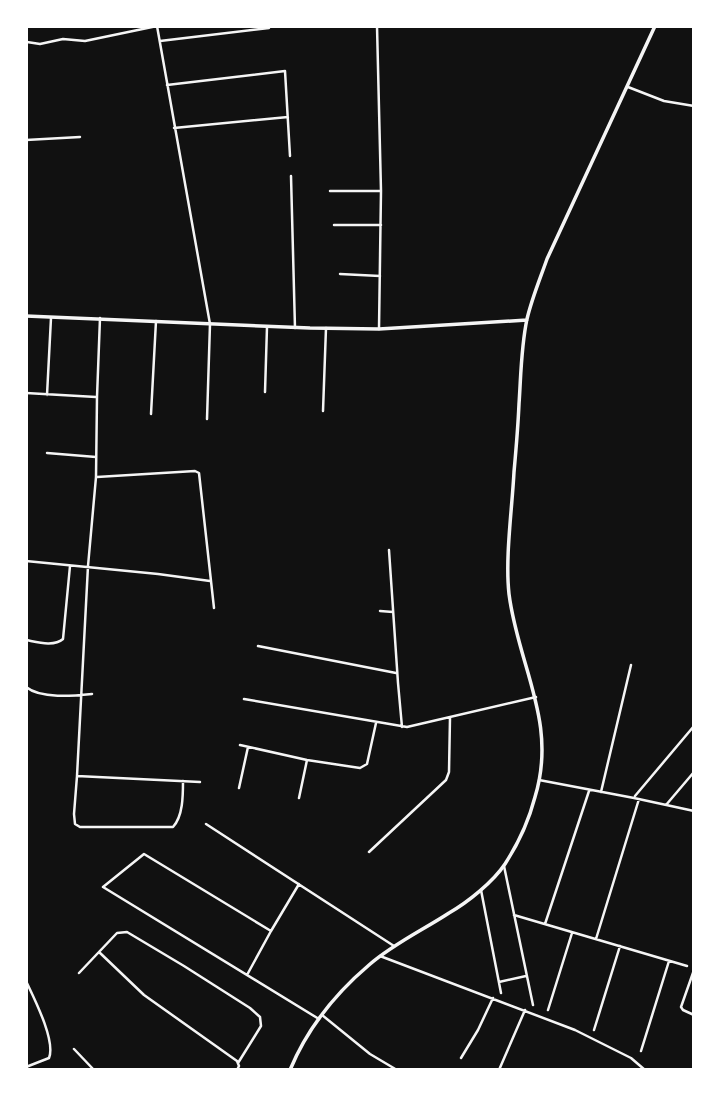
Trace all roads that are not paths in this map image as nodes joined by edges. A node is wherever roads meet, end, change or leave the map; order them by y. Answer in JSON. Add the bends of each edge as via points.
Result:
{"nodes":[{"id":1,"x":157,"y":26,"type":"edge"},
{"id":2,"x":376,"y":26,"type":"edge"},
{"id":3,"x":655,"y":26,"type":"edge"},
{"id":4,"x":269,"y":28,"type":"edge"},
{"id":5,"x":159,"y":41,"type":"junction"},
{"id":6,"x":27,"y":42,"type":"edge"},
{"id":7,"x":167,"y":85,"type":"junction"},
{"id":8,"x":628,"y":87,"type":"junction"},
{"id":9,"x":694,"y":106,"type":"edge"},
{"id":10,"x":288,"y":117,"type":"junction"},
{"id":11,"x":174,"y":128,"type":"junction"},
{"id":12,"x":80,"y":137,"type":"dead end"},
{"id":13,"x":26,"y":139,"type":"edge"},
{"id":14,"x":290,"y":156,"type":"dead end"},
{"id":15,"x":291,"y":176,"type":"dead end"},
{"id":16,"x":330,"y":191,"type":"dead end"},
{"id":17,"x":381,"y":191,"type":"junction"},
{"id":18,"x":334,"y":225,"type":"dead end"},
{"id":19,"x":381,"y":225,"type":"junction"},
{"id":20,"x":340,"y":274,"type":"dead end"},
{"id":21,"x":380,"y":276,"type":"junction"},
{"id":22,"x":26,"y":316,"type":"edge"},
{"id":23,"x":51,"y":317,"type":"junction"},
{"id":24,"x":100,"y":318,"type":"junction"},
{"id":25,"x":527,"y":320,"type":"junction"},
{"id":26,"x":156,"y":321,"type":"junction"},
{"id":27,"x":210,"y":324,"type":"junction"},
{"id":28,"x":267,"y":327,"type":"junction"},
{"id":29,"x":295,"y":328,"type":"junction"},
{"id":30,"x":326,"y":328,"type":"junction"},
{"id":31,"x":380,"y":328,"type":"junction"},
{"id":32,"x":265,"y":392,"type":"dead end"},
{"id":33,"x":26,"y":393,"type":"edge"},
{"id":34,"x":47,"y":395,"type":"junction"},
{"id":35,"x":97,"y":397,"type":"junction"},
{"id":36,"x":323,"y":411,"type":"dead end"},
{"id":37,"x":150,"y":414,"type":"dead end"},
{"id":38,"x":207,"y":419,"type":"dead end"},
{"id":39,"x":47,"y":453,"type":"dead end"},
{"id":40,"x":96,"y":457,"type":"junction"},
{"id":41,"x":96,"y":477,"type":"junction"},
{"id":42,"x":389,"y":550,"type":"dead end"},
{"id":43,"x":26,"y":561,"type":"edge"},
{"id":44,"x":70,"y":566,"type":"junction"},
{"id":45,"x":88,"y":566,"type":"junction"},
{"id":46,"x":210,"y":581,"type":"junction"},
{"id":47,"x":214,"y":608,"type":"dead end"},
{"id":48,"x":380,"y":611,"type":"dead end"},
{"id":49,"x":393,"y":612,"type":"junction"},
{"id":50,"x":26,"y":640,"type":"edge"},
{"id":51,"x":258,"y":646,"type":"dead end"},
{"id":52,"x":631,"y":665,"type":"dead end"},
{"id":53,"x":397,"y":673,"type":"junction"},
{"id":54,"x":26,"y":687,"type":"edge"},
{"id":55,"x":92,"y":694,"type":"dead end"},
{"id":56,"x":80,"y":695,"type":"junction"},
{"id":57,"x":536,"y":697,"type":"junction"},
{"id":58,"x":244,"y":699,"type":"dead end"},
{"id":59,"x":450,"y":718,"type":"junction"},
{"id":60,"x":376,"y":723,"type":"junction"},
{"id":61,"x":694,"y":726,"type":"edge"},
{"id":62,"x":402,"y":727,"type":"junction"},
{"id":63,"x":240,"y":745,"type":"dead end"},
{"id":64,"x":248,"y":747,"type":"junction"},
{"id":65,"x":307,"y":760,"type":"junction"},
{"id":66,"x":694,"y":772,"type":"edge"},
{"id":67,"x":78,"y":776,"type":"junction"},
{"id":68,"x":539,"y":780,"type":"junction"},
{"id":69,"x":183,"y":781,"type":"junction"},
{"id":70,"x":200,"y":782,"type":"dead end"},
{"id":71,"x":239,"y":788,"type":"dead end"},
{"id":72,"x":590,"y":790,"type":"junction"},
{"id":73,"x":601,"y":792,"type":"junction"},
{"id":74,"x":299,"y":798,"type":"dead end"},
{"id":75,"x":634,"y":798,"type":"junction"},
{"id":76,"x":639,"y":799,"type":"junction"},
{"id":77,"x":666,"y":805,"type":"junction"},
{"id":78,"x":694,"y":811,"type":"edge"},
{"id":79,"x":206,"y":824,"type":"dead end"},
{"id":80,"x":369,"y":852,"type":"dead end"},
{"id":81,"x":504,"y":866,"type":"junction"},
{"id":82,"x":299,"y":884,"type":"junction"},
{"id":83,"x":481,"y":889,"type":"junction"},
{"id":84,"x":514,"y":915,"type":"junction"},
{"id":85,"x":545,"y":924,"type":"junction"},
{"id":86,"x":271,"y":931,"type":"junction"},
{"id":87,"x":572,"y":932,"type":"junction"},
{"id":88,"x":596,"y":939,"type":"junction"},
{"id":89,"x":394,"y":946,"type":"junction"},
{"id":90,"x":621,"y":946,"type":"junction"},
{"id":91,"x":99,"y":951,"type":"junction"},
{"id":92,"x":380,"y":956,"type":"junction"},
{"id":93,"x":669,"y":961,"type":"junction"},
{"id":94,"x":687,"y":966,"type":"dead end"},
{"id":95,"x":694,"y":970,"type":"edge"},
{"id":96,"x":79,"y":973,"type":"dead end"},
{"id":97,"x":247,"y":975,"type":"junction"},
{"id":98,"x":527,"y":976,"type":"junction"},
{"id":99,"x":26,"y":981,"type":"edge"},
{"id":100,"x":499,"y":982,"type":"junction"},
{"id":101,"x":501,"y":993,"type":"dead end"},
{"id":102,"x":493,"y":998,"type":"junction"},
{"id":103,"x":533,"y":1005,"type":"dead end"},
{"id":104,"x":525,"y":1010,"type":"junction"},
{"id":105,"x":548,"y":1010,"type":"dead end"},
{"id":106,"x":694,"y":1016,"type":"edge"},
{"id":107,"x":320,"y":1017,"type":"junction"},
{"id":108,"x":594,"y":1030,"type":"dead end"},
{"id":109,"x":74,"y":1049,"type":"dead end"},
{"id":110,"x":640,"y":1051,"type":"dead end"},
{"id":111,"x":461,"y":1058,"type":"dead end"},
{"id":112,"x":36,"y":1063,"type":"junction"},
{"id":113,"x":238,"y":1063,"type":"junction"},
{"id":114,"x":26,"y":1067,"type":"edge"},
{"id":115,"x":39,"y":1070,"type":"edge"},
{"id":116,"x":94,"y":1070,"type":"edge"},
{"id":117,"x":237,"y":1070,"type":"edge"},
{"id":118,"x":290,"y":1070,"type":"edge"},
{"id":119,"x":397,"y":1070,"type":"edge"},
{"id":120,"x":499,"y":1070,"type":"edge"},
{"id":121,"x":645,"y":1070,"type":"edge"}],
"edges":[{"from":1,"to":5,"type":"street"},
{"from":1,"to":6,"type":"street","via":[[85,41]]},
{"from":2,"to":17,"type":"street"},
{"from":3,"to":8,"type":"street"},
{"from":4,"to":5,"type":"street"},
{"from":5,"to":7,"type":"street"},
{"from":7,"to":10,"type":"street","via":[[282,70],[286,73]]},
{"from":7,"to":11,"type":"street"},
{"from":8,"to":9,"type":"street","via":[[664,102]]},
{"from":8,"to":25,"type":"street","via":[[547,259]]},
{"from":10,"to":11,"type":"street"},
{"from":10,"to":14,"type":"street"},
{"from":11,"to":27,"type":"street"},
{"from":12,"to":13,"type":"street"},
{"from":15,"to":29,"type":"street"},
{"from":16,"to":17,"type":"street"},
{"from":17,"to":19,"type":"street"},
{"from":18,"to":19,"type":"street"},
{"from":19,"to":21,"type":"street"},
{"from":20,"to":21,"type":"street"},
{"from":21,"to":31,"type":"street"},
{"from":22,"to":23,"type":"street"},
{"from":23,"to":24,"type":"street"},
{"from":23,"to":34,"type":"street"},
{"from":24,"to":26,"type":"street"},
{"from":24,"to":35,"type":"street"},
{"from":25,"to":31,"type":"street"},
{"from":25,"to":57,"type":"street","via":[[508,573],[513,616]]},
{"from":26,"to":27,"type":"street"},
{"from":26,"to":37,"type":"street"},
{"from":27,"to":28,"type":"street"},
{"from":27,"to":38,"type":"street"},
{"from":28,"to":29,"type":"street"},
{"from":28,"to":32,"type":"street"},
{"from":29,"to":30,"type":"street"},
{"from":30,"to":31,"type":"street"},
{"from":30,"to":36,"type":"street"},
{"from":33,"to":34,"type":"street"},
{"from":34,"to":35,"type":"street"},
{"from":35,"to":40,"type":"street"},
{"from":39,"to":40,"type":"street"},
{"from":40,"to":41,"type":"street"},
{"from":41,"to":45,"type":"street"},
{"from":41,"to":46,"type":"street","via":[[199,473]]},
{"from":42,"to":49,"type":"street"},
{"from":43,"to":44,"type":"street"},
{"from":44,"to":45,"type":"street"},
{"from":44,"to":50,"type":"street","via":[[63,639],[59,643]]},
{"from":45,"to":46,"type":"street"},
{"from":45,"to":56,"type":"street"},
{"from":46,"to":47,"type":"street"},
{"from":48,"to":49,"type":"street"},
{"from":49,"to":53,"type":"street"},
{"from":51,"to":53,"type":"street"},
{"from":52,"to":73,"type":"street"},
{"from":53,"to":62,"type":"street"},
{"from":54,"to":56,"type":"street","via":[[64,697]]},
{"from":55,"to":56,"type":"street"},
{"from":56,"to":67,"type":"street"},
{"from":57,"to":59,"type":"street"},
{"from":57,"to":68,"type":"street","via":[[542,750]]},
{"from":58,"to":60,"type":"street"},
{"from":59,"to":62,"type":"street"},
{"from":59,"to":80,"type":"street","via":[[446,780]]},
{"from":60,"to":62,"type":"street"},
{"from":60,"to":65,"type":"street","via":[[363,767]]},
{"from":61,"to":75,"type":"street"},
{"from":63,"to":64,"type":"street"},
{"from":64,"to":65,"type":"street"},
{"from":64,"to":71,"type":"street"},
{"from":65,"to":74,"type":"street"},
{"from":66,"to":77,"type":"street"},
{"from":67,"to":69,"type":"street"},
{"from":67,"to":69,"type":"street","via":[[74,820],[80,827],[173,827]]},
{"from":68,"to":72,"type":"street"},
{"from":68,"to":81,"type":"street","via":[[530,814]]},
{"from":69,"to":70,"type":"street"},
{"from":72,"to":73,"type":"street"},
{"from":72,"to":85,"type":"street"},
{"from":73,"to":75,"type":"street"},
{"from":75,"to":76,"type":"street"},
{"from":76,"to":77,"type":"street"},
{"from":76,"to":88,"type":"street"},
{"from":77,"to":78,"type":"street"},
{"from":79,"to":82,"type":"street"},
{"from":81,"to":83,"type":"street"},
{"from":81,"to":84,"type":"street"},
{"from":82,"to":86,"type":"street"},
{"from":82,"to":89,"type":"street"},
{"from":83,"to":89,"type":"street","via":[[451,913]]},
{"from":83,"to":100,"type":"street"},
{"from":84,"to":85,"type":"street"},
{"from":84,"to":98,"type":"street"},
{"from":85,"to":87,"type":"street"},
{"from":86,"to":97,"type":"street"},
{"from":86,"to":97,"type":"street","via":[[144,854],[103,887]]},
{"from":87,"to":88,"type":"street"},
{"from":87,"to":105,"type":"street"},
{"from":88,"to":90,"type":"street"},
{"from":89,"to":92,"type":"street"},
{"from":90,"to":93,"type":"street"},
{"from":90,"to":108,"type":"street"},
{"from":91,"to":96,"type":"street"},
{"from":91,"to":113,"type":"street","via":[[144,995]]},
{"from":91,"to":113,"type":"street","via":[[117,933],[127,932],[250,1008],[260,1017],[261,1026]]},
{"from":92,"to":102,"type":"street"},
{"from":92,"to":107,"type":"street"},
{"from":93,"to":94,"type":"street"},
{"from":93,"to":110,"type":"street"},
{"from":95,"to":106,"type":"street","via":[[681,1007]]},
{"from":97,"to":107,"type":"street"},
{"from":98,"to":100,"type":"street"},
{"from":98,"to":103,"type":"street"},
{"from":99,"to":112,"type":"street","via":[[41,1011],[52,1051],[49,1058]]},
{"from":100,"to":101,"type":"street"},
{"from":102,"to":104,"type":"street"},
{"from":102,"to":111,"type":"street"},
{"from":104,"to":120,"type":"street"},
{"from":104,"to":121,"type":"street","via":[[610,1046]]},
{"from":107,"to":118,"type":"street"},
{"from":107,"to":119,"type":"street"},
{"from":109,"to":116,"type":"street"},
{"from":112,"to":114,"type":"street"},
{"from":112,"to":115,"type":"street"},
{"from":113,"to":117,"type":"street"}]}
